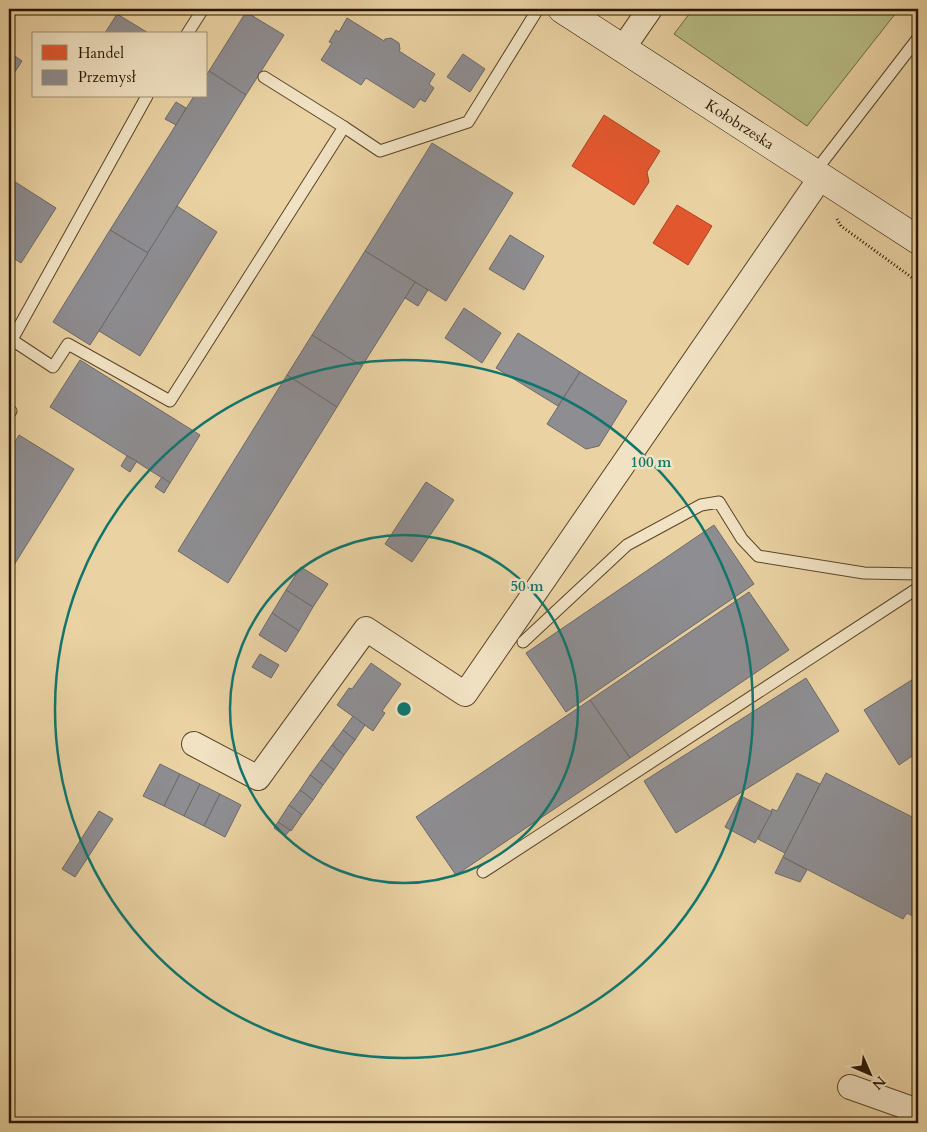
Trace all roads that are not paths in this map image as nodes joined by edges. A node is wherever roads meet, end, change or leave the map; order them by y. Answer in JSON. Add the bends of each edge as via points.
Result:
{"nodes":[{"id":1,"x":203,"y":9,"type":"edge"},
{"id":2,"x":538,"y":9,"type":"edge"},
{"id":3,"x":562,"y":9,"type":"edge"},
{"id":4,"x":650,"y":9,"type":"edge"},
{"id":5,"x":188,"y":32,"type":"edge"},
{"id":6,"x":918,"y":38,"type":"edge"},
{"id":7,"x":622,"y":48,"type":"junction"},
{"id":8,"x":264,"y":77,"type":"dead end"},
{"id":9,"x":146,"y":98,"type":"edge"},
{"id":10,"x":344,"y":127,"type":"junction"},
{"id":11,"x":816,"y":180,"type":"junction"},
{"id":12,"x":918,"y":240,"type":"edge"},
{"id":13,"x":10,"y":342,"type":"edge"},
{"id":14,"x":918,"y":574,"type":"edge"},
{"id":15,"x":918,"y":588,"type":"edge"},
{"id":16,"x":522,"y":642,"type":"dead end"},
{"id":17,"x":194,"y":744,"type":"dead end"},
{"id":18,"x":483,"y":872,"type":"dead end"},
{"id":19,"x":850,"y":1087,"type":"dead end"},
{"id":20,"x":918,"y":1111,"type":"edge"}],
"edges":[{"from":1,"to":5,"type":"lane"},
{"from":2,"to":10,"type":"lane","via":[[468,122],[380,151]]},
{"from":3,"to":7,"type":"main road","name":"Kołobrzeska"},
{"from":4,"to":7,"type":"street"},
{"from":6,"to":11,"type":"lane"},
{"from":7,"to":11,"type":"main road","name":"Kołobrzeska"},
{"from":8,"to":10,"type":"lane"},
{"from":9,"to":13,"type":"lane"},
{"from":10,"to":13,"type":"lane","via":[[170,402],[68,344],[53,366]]},
{"from":11,"to":12,"type":"main road","name":"Kołobrzeska"},
{"from":11,"to":17,"type":"street","via":[[465,694],[366,629],[258,778]]},
{"from":14,"to":16,"type":"lane","via":[[864,573],[758,556],[742,539],[718,502],[701,505],[627,545]]},
{"from":15,"to":18,"type":"lane"},
{"from":19,"to":20,"type":"street"}]}
